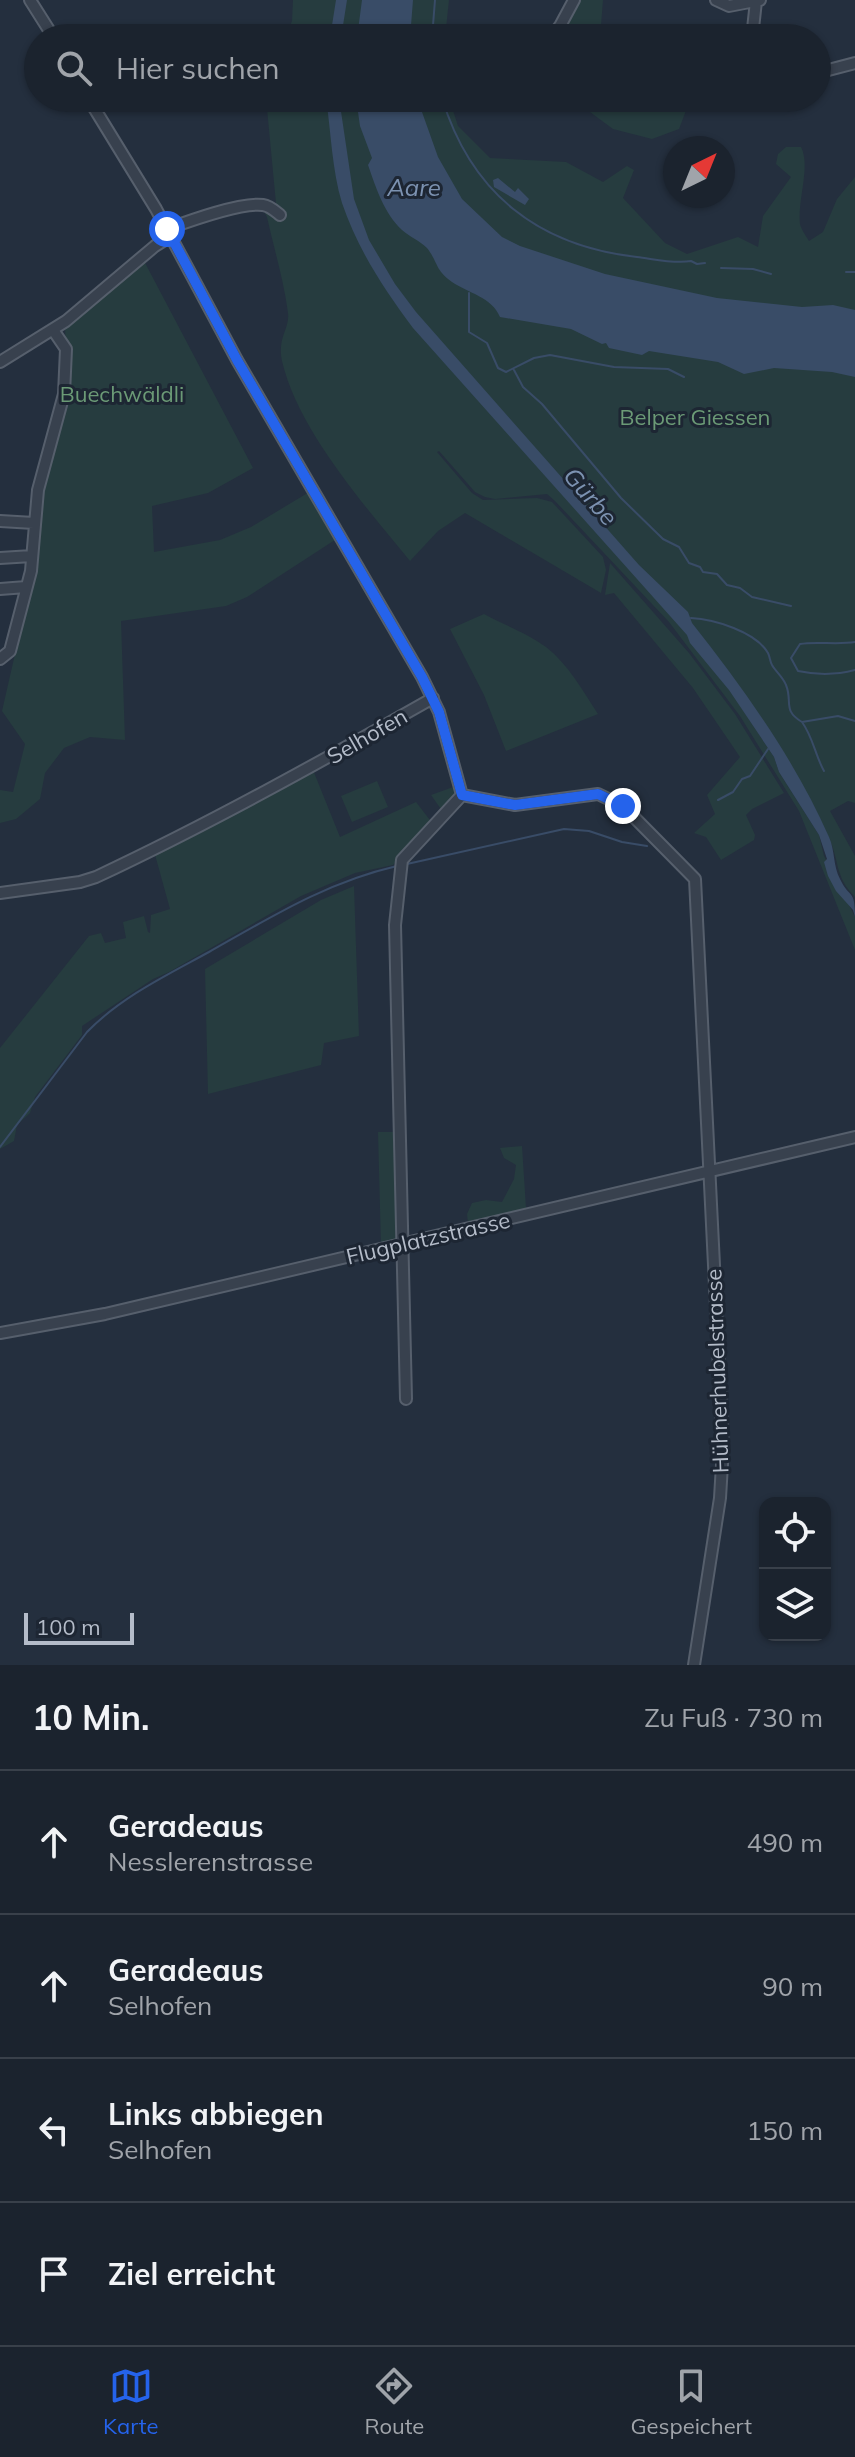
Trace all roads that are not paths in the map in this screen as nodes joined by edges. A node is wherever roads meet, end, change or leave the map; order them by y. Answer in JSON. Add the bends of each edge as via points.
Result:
{"nodes":[{"id":1,"x":30,"y":0,"type":"edge"},
{"id":2,"x":574,"y":0,"type":"edge"},
{"id":3,"x":716,"y":0,"type":"edge"},
{"id":4,"x":758,"y":1,"type":"edge"},
{"id":5,"x":45,"y":24,"type":"edge"},
{"id":6,"x":560,"y":24,"type":"edge"},
{"id":7,"x":754,"y":24,"type":"edge"},
{"id":8,"x":855,"y":63,"type":"edge"},
{"id":9,"x":831,"y":69,"type":"edge"},
{"id":10,"x":96,"y":112,"type":"edge"},
{"id":11,"x":280,"y":215,"type":"dead end"},
{"id":12,"x":169,"y":232,"type":"junction"},
{"id":13,"x":53,"y":330,"type":"junction"},
{"id":14,"x":0,"y":362,"type":"edge"},
{"id":15,"x":0,"y":521,"type":"edge"},
{"id":16,"x":34,"y":523,"type":"junction"},
{"id":17,"x":32,"y":556,"type":"junction"},
{"id":18,"x":0,"y":558,"type":"edge"},
{"id":19,"x":26,"y":587,"type":"junction"},
{"id":20,"x":0,"y":589,"type":"edge"},
{"id":21,"x":0,"y":659,"type":"edge"},
{"id":22,"x":433,"y":698,"type":"junction"},
{"id":23,"x":462,"y":795,"type":"junction"},
{"id":24,"x":0,"y":893,"type":"edge"},
{"id":25,"x":855,"y":1137,"type":"edge"},
{"id":26,"x":709,"y":1171,"type":"junction"},
{"id":27,"x":403,"y":1245,"type":"junction"},
{"id":28,"x":0,"y":1333,"type":"edge"},
{"id":29,"x":406,"y":1399,"type":"dead end"},
{"id":30,"x":694,"y":1665,"type":"edge"}],
"edges":[{"from":1,"to":5,"type":"street"},
{"from":2,"to":6,"type":"street"},
{"from":3,"to":4,"type":"street","via":[[729,6]]},
{"from":4,"to":7,"type":"street"},
{"from":8,"to":9,"type":"street"},
{"from":10,"to":12,"type":"street"},
{"from":11,"to":12,"type":"street","via":[[258,205],[223,211]]},
{"from":12,"to":13,"type":"street"},
{"from":12,"to":22,"type":"street"},
{"from":13,"to":14,"type":"street"},
{"from":13,"to":16,"type":"street","via":[[66,349],[66,378]]},
{"from":15,"to":16,"type":"street"},
{"from":16,"to":17,"type":"street"},
{"from":17,"to":18,"type":"street"},
{"from":17,"to":19,"type":"street"},
{"from":19,"to":20,"type":"street"},
{"from":19,"to":21,"type":"street","via":[[10,651]]},
{"from":22,"to":23,"type":"street","name":"Selhofen"},
{"from":22,"to":24,"type":"street","name":"Selhofen","via":[[202,826],[96,877]]},
{"from":23,"to":26,"type":"street","via":[[515,805],[598,794],[623,806],[695,879]]},
{"from":23,"to":27,"type":"street","via":[[401,866],[395,925]]},
{"from":25,"to":26,"type":"street","name":"Flugplatzstrasse"},
{"from":26,"to":27,"type":"street","name":"Flugplatzstrasse"},
{"from":26,"to":30,"type":"street","name":"Hühnerhubelstrasse","via":[[723,1448]]},
{"from":27,"to":28,"type":"street","name":"Flugplatzstrasse"},
{"from":27,"to":29,"type":"street"}]}
